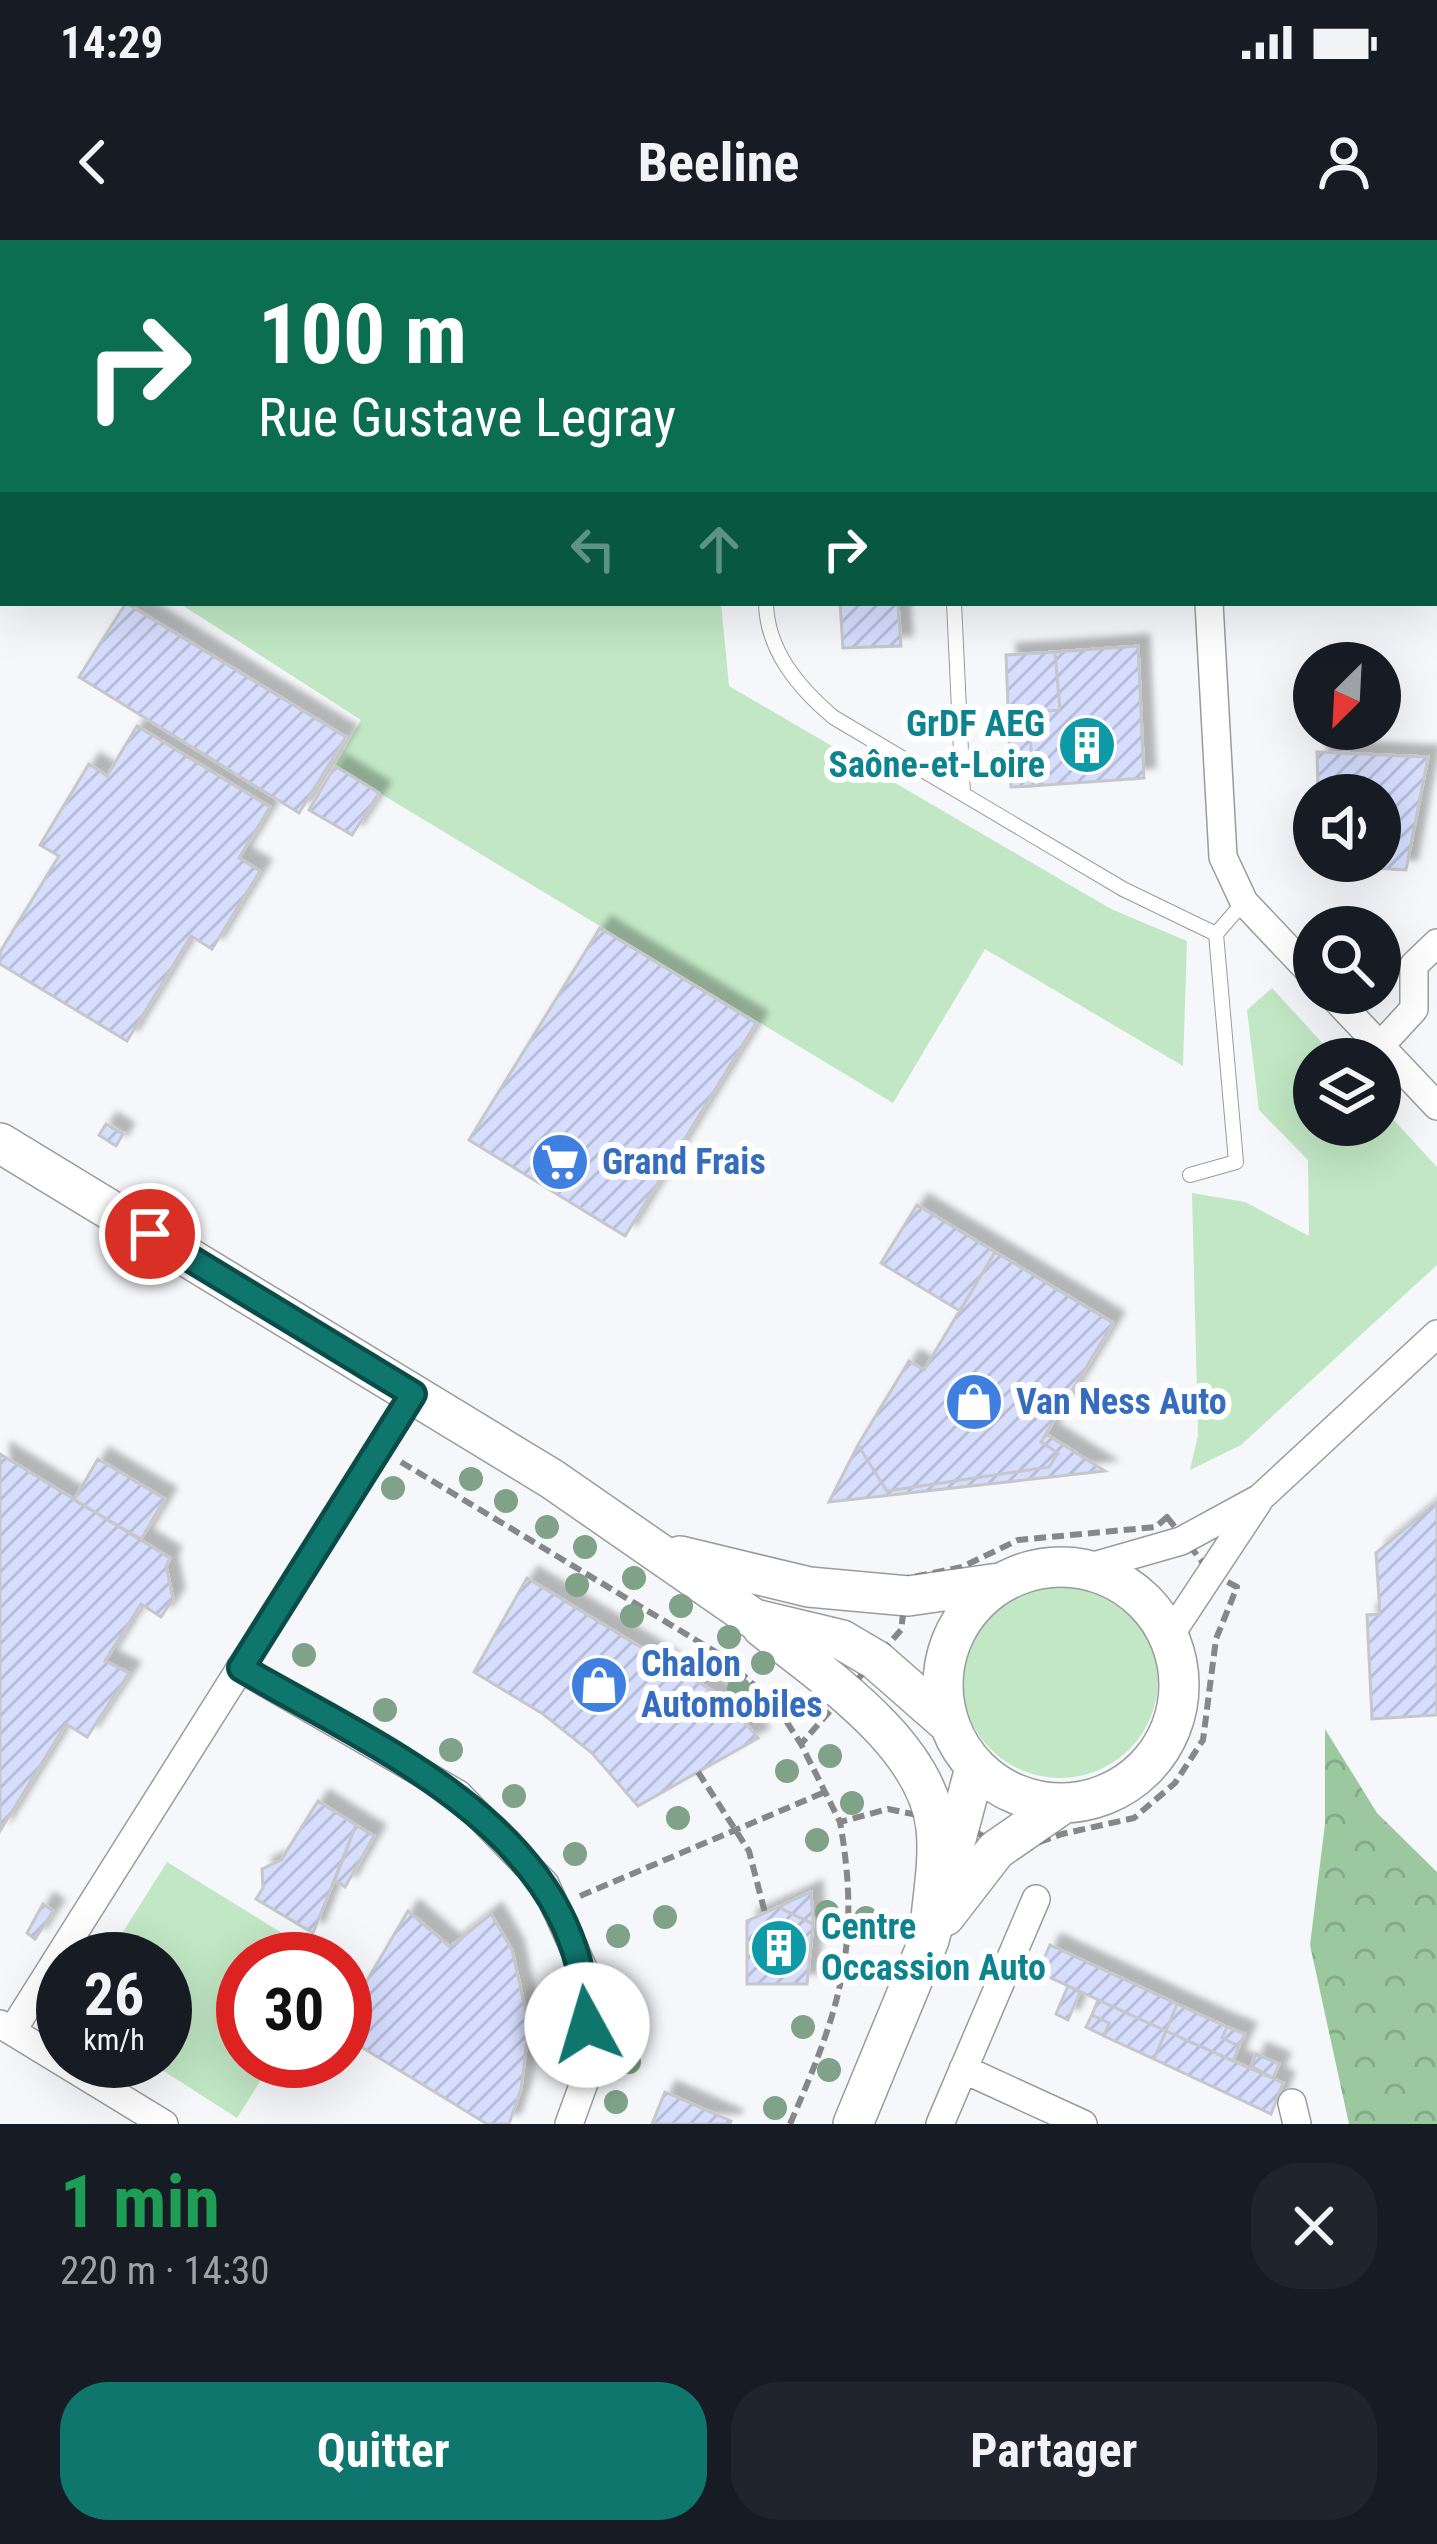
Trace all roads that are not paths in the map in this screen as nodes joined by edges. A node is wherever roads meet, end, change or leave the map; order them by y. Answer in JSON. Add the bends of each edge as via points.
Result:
{"nodes":[{"id":1,"x":767,"y":606,"type":"edge"},
{"id":2,"x":954,"y":606,"type":"edge"},
{"id":3,"x":1209,"y":606,"type":"edge"},
{"id":4,"x":963,"y":794,"type":"junction"},
{"id":5,"x":1244,"y":902,"type":"junction"},
{"id":6,"x":1216,"y":934,"type":"junction"},
{"id":7,"x":1437,"y":943,"type":"edge"},
{"id":8,"x":1293,"y":954,"type":"edge"},
{"id":9,"x":1350,"y":1014,"type":"edge"},
{"id":10,"x":1372,"y":1038,"type":"edge"},
{"id":11,"x":1387,"y":1038,"type":"edge"},
{"id":12,"x":1401,"y":1068,"type":"edge"},
{"id":13,"x":1437,"y":1106,"type":"edge"},
{"id":14,"x":0,"y":1143,"type":"edge"},
{"id":15,"x":1190,"y":1174,"type":"dead end"},
{"id":16,"x":1437,"y":1334,"type":"edge"},
{"id":17,"x":413,"y":1394,"type":"junction"},
{"id":18,"x":1260,"y":1498,"type":"junction"},
{"id":19,"x":655,"y":1550,"type":"junction"},
{"id":20,"x":1087,"y":1568,"type":"junction"},
{"id":21,"x":999,"y":1583,"type":"junction"},
{"id":22,"x":754,"y":1619,"type":"junction"},
{"id":23,"x":1170,"y":1635,"type":"junction"},
{"id":24,"x":241,"y":1668,"type":"junction"},
{"id":25,"x":949,"y":1724,"type":"junction"},
{"id":26,"x":975,"y":1768,"type":"junction"},
{"id":27,"x":1061,"y":1805,"type":"junction"},
{"id":28,"x":946,"y":1820,"type":"junction"},
{"id":29,"x":1036,"y":1899,"type":"dead end"},
{"id":30,"x":929,"y":1940,"type":"junction"},
{"id":31,"x":6,"y":2028,"type":"edge"},
{"id":32,"x":963,"y":2068,"type":"junction"},
{"id":33,"x":164,"y":2124,"type":"edge"},
{"id":34,"x":569,"y":2124,"type":"edge"},
{"id":35,"x":853,"y":2124,"type":"edge"},
{"id":36,"x":940,"y":2124,"type":"edge"},
{"id":37,"x":1083,"y":2124,"type":"edge"}],
"edges":[{"from":1,"to":4,"type":"lane","via":[[781,658],[802,691]]},
{"from":2,"to":4,"type":"lane"},
{"from":3,"to":5,"type":"street","via":[[1223,857]]},
{"from":4,"to":6,"type":"lane"},
{"from":5,"to":6,"type":"lane"},
{"from":5,"to":8,"type":"street"},
{"from":6,"to":15,"type":"lane","via":[[1236,1162]]},
{"from":7,"to":11,"type":"street","via":[[1414,965],[1414,1009]]},
{"from":9,"to":10,"type":"street"},
{"from":12,"to":13,"type":"street"},
{"from":14,"to":17,"type":"street"},
{"from":16,"to":18,"type":"street"},
{"from":17,"to":19,"type":"street"},
{"from":17,"to":24,"type":"street"},
{"from":18,"to":20,"type":"street","via":[[1181,1541]]},
{"from":18,"to":23,"type":"street"},
{"from":19,"to":21,"type":"street","via":[[809,1587],[908,1596]]},
{"from":19,"to":22,"type":"street"},
{"from":20,"to":21,"type":"street","via":[[1041,1567]]},
{"from":20,"to":23,"type":"street","via":[[1136,1592]]},
{"from":21,"to":25,"type":"street","via":[[969,1610],[949,1645],[942,1684]]},
{"from":22,"to":25,"type":"street","via":[[842,1640]]},
{"from":22,"to":28,"type":"street","via":[[886,1728]]},
{"from":23,"to":27,"type":"street","via":[[1178,1713],[1162,1750],[1135,1779],[1100,1798]]},
{"from":24,"to":31,"type":"street"},
{"from":24,"to":34,"type":"street","via":[[458,1794],[545,1884],[586,1977],[588,2072]]},
{"from":25,"to":26,"type":"street"},
{"from":26,"to":27,"type":"street","via":[[1014,1795]]},
{"from":26,"to":28,"type":"street"},
{"from":27,"to":30,"type":"street","via":[[968,1880]]},
{"from":28,"to":30,"type":"street"},
{"from":29,"to":32,"type":"street"},
{"from":30,"to":35,"type":"street"},
{"from":31,"to":33,"type":"street"},
{"from":32,"to":36,"type":"street"},
{"from":32,"to":37,"type":"street"}]}
